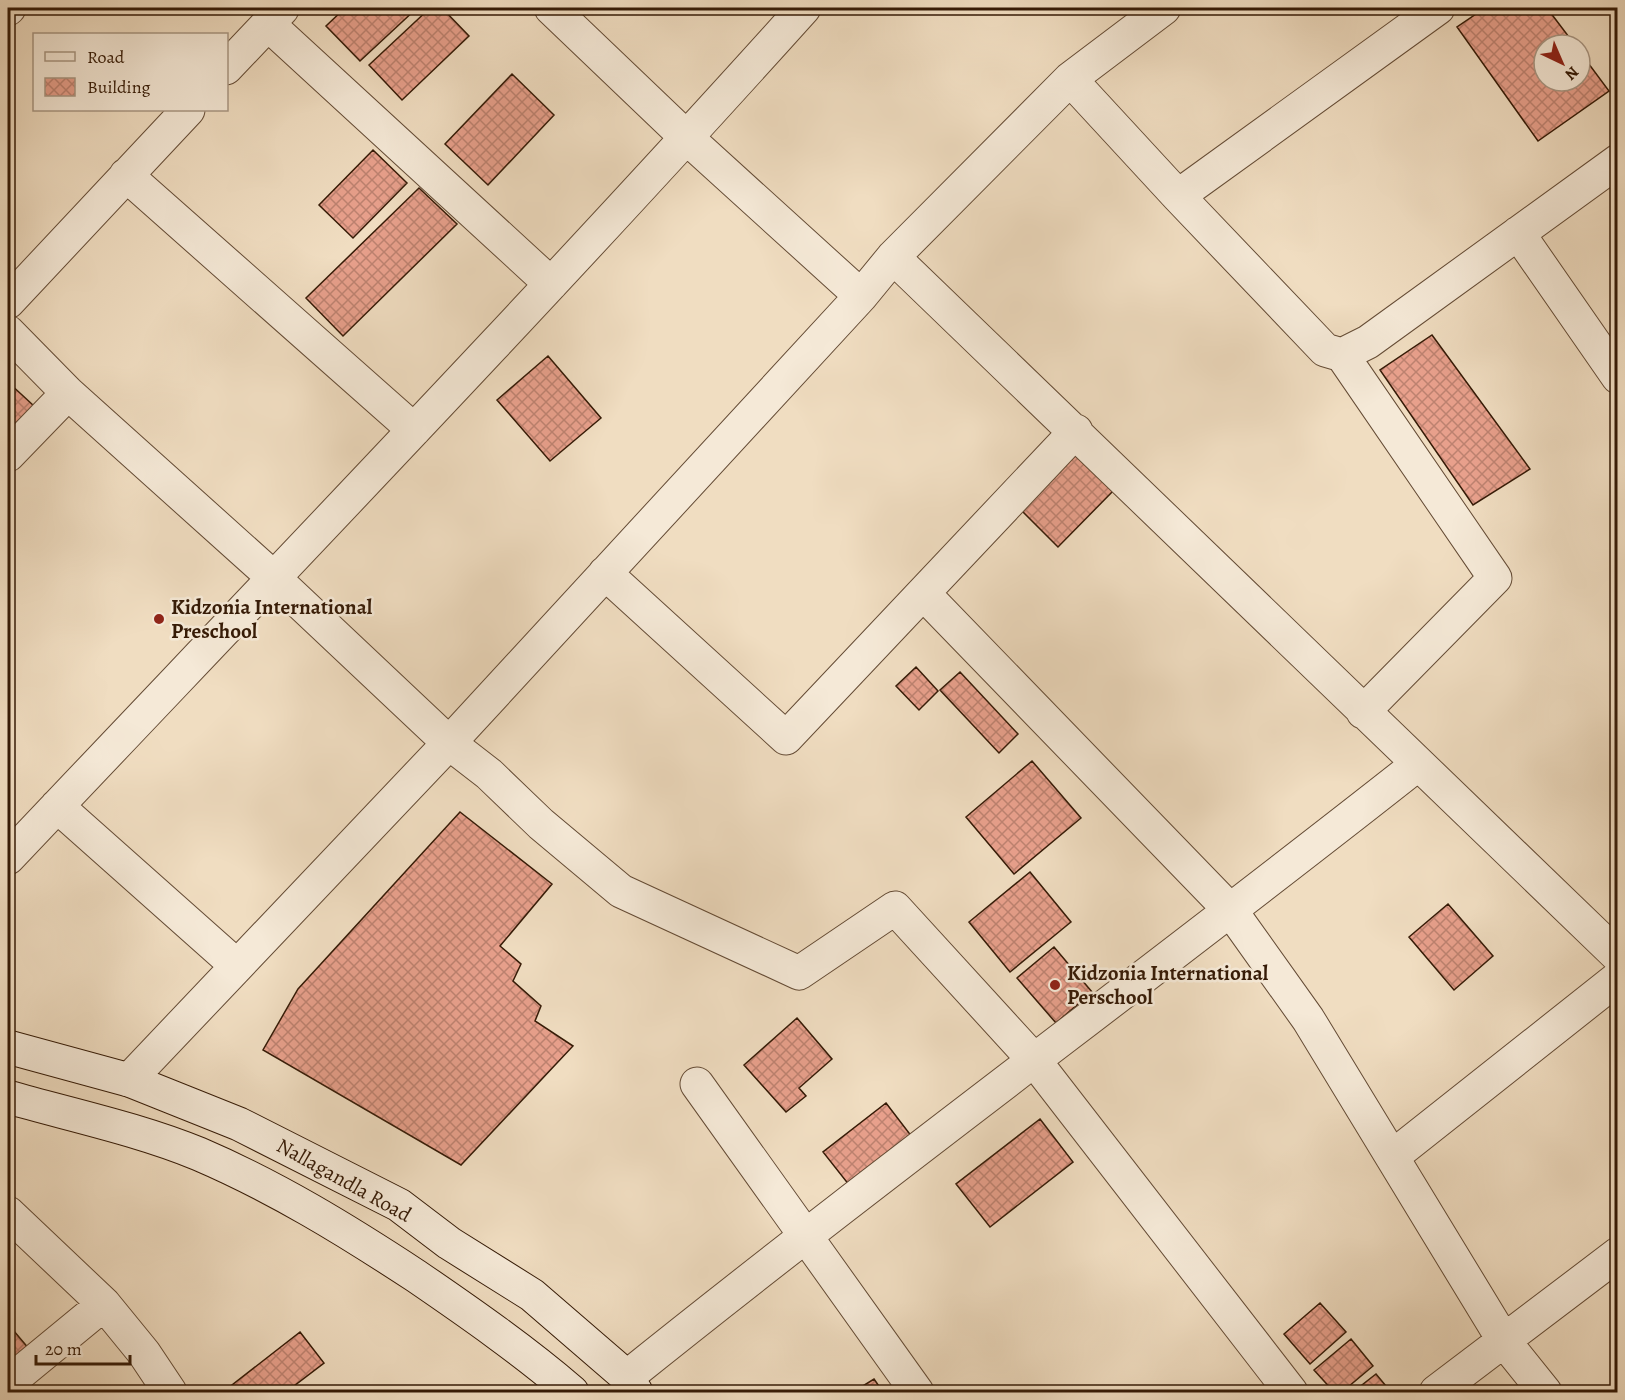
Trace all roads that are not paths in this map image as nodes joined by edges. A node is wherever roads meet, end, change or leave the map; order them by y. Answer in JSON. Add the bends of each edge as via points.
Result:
{"nodes":[{"id":1,"x":551,"y":8,"type":"edge"},
{"id":2,"x":804,"y":8,"type":"edge"},
{"id":3,"x":1164,"y":8,"type":"edge"},
{"id":4,"x":1438,"y":8,"type":"edge"},
{"id":5,"x":275,"y":16,"type":"edge"},
{"id":6,"x":228,"y":66,"type":"edge"},
{"id":7,"x":1070,"y":79,"type":"junction"},
{"id":8,"x":187,"y":111,"type":"edge"},
{"id":9,"x":687,"y":138,"type":"junction"},
{"id":10,"x":1617,"y":161,"type":"edge"},
{"id":11,"x":126,"y":175,"type":"junction"},
{"id":12,"x":1178,"y":196,"type":"junction"},
{"id":13,"x":1518,"y":233,"type":"junction"},
{"id":14,"x":893,"y":257,"type":"junction"},
{"id":15,"x":551,"y":284,"type":"junction"},
{"id":16,"x":861,"y":296,"type":"junction"},
{"id":17,"x":8,"y":302,"type":"edge"},
{"id":18,"x":8,"y":332,"type":"edge"},
{"id":19,"x":1342,"y":355,"type":"junction"},
{"id":20,"x":1617,"y":376,"type":"edge"},
{"id":21,"x":68,"y":393,"type":"junction"},
{"id":22,"x":414,"y":430,"type":"junction"},
{"id":23,"x":1076,"y":431,"type":"junction"},
{"id":24,"x":8,"y":454,"type":"edge"},
{"id":25,"x":605,"y":573,"type":"junction"},
{"id":26,"x":275,"y":579,"type":"junction"},
{"id":27,"x":923,"y":593,"type":"junction"},
{"id":28,"x":1363,"y":712,"type":"junction"},
{"id":29,"x":449,"y":743,"type":"junction"},
{"id":30,"x":1418,"y":764,"type":"junction"},
{"id":31,"x":57,"y":806,"type":"junction"},
{"id":32,"x":8,"y":858,"type":"edge"},
{"id":33,"x":1231,"y":911,"type":"junction"},
{"id":34,"x":1617,"y":956,"type":"edge"},
{"id":35,"x":237,"y":966,"type":"junction"},
{"id":36,"x":1617,"y":978,"type":"edge"},
{"id":37,"x":8,"y":1047,"type":"edge"},
{"id":38,"x":1035,"y":1060,"type":"junction"},
{"id":39,"x":129,"y":1080,"type":"junction"},
{"id":40,"x":697,"y":1084,"type":"dead end"},
{"id":41,"x":8,"y":1097,"type":"edge"},
{"id":42,"x":1392,"y":1157,"type":"junction"},
{"id":43,"x":8,"y":1213,"type":"edge"},
{"id":44,"x":804,"y":1235,"type":"junction"},
{"id":45,"x":1617,"y":1254,"type":"edge"},
{"id":46,"x":104,"y":1304,"type":"junction"},
{"id":47,"x":1504,"y":1341,"type":"junction"},
{"id":48,"x":8,"y":1383,"type":"edge"},
{"id":49,"x":632,"y":1385,"type":"edge"},
{"id":50,"x":170,"y":1392,"type":"edge"},
{"id":51,"x":572,"y":1392,"type":"edge"},
{"id":52,"x":917,"y":1392,"type":"edge"},
{"id":53,"x":1291,"y":1392,"type":"edge"},
{"id":54,"x":1436,"y":1392,"type":"edge"},
{"id":55,"x":1545,"y":1392,"type":"edge"}],
"edges":[{"from":1,"to":9,"type":"street"},
{"from":2,"to":9,"type":"street"},
{"from":3,"to":7,"type":"street"},
{"from":4,"to":12,"type":"street"},
{"from":5,"to":6,"type":"street"},
{"from":5,"to":15,"type":"street"},
{"from":7,"to":12,"type":"street"},
{"from":7,"to":14,"type":"street"},
{"from":8,"to":11,"type":"street"},
{"from":9,"to":15,"type":"street"},
{"from":9,"to":16,"type":"street"},
{"from":10,"to":13,"type":"street"},
{"from":11,"to":17,"type":"street"},
{"from":11,"to":22,"type":"street"},
{"from":12,"to":19,"type":"street","via":[[1325,350]]},
{"from":13,"to":19,"type":"street","via":[[1368,342]]},
{"from":13,"to":20,"type":"street"},
{"from":14,"to":16,"type":"street"},
{"from":14,"to":23,"type":"street"},
{"from":15,"to":22,"type":"street"},
{"from":16,"to":25,"type":"street"},
{"from":18,"to":21,"type":"street"},
{"from":19,"to":28,"type":"street","via":[[1495,578]]},
{"from":21,"to":24,"type":"street"},
{"from":21,"to":26,"type":"street"},
{"from":22,"to":26,"type":"street"},
{"from":23,"to":27,"type":"street"},
{"from":23,"to":28,"type":"street"},
{"from":25,"to":27,"type":"street","via":[[786,738]]},
{"from":25,"to":29,"type":"street"},
{"from":26,"to":29,"type":"street"},
{"from":26,"to":31,"type":"street"},
{"from":27,"to":33,"type":"street"},
{"from":28,"to":30,"type":"street"},
{"from":29,"to":35,"type":"street"},
{"from":29,"to":38,"type":"street","via":[[621,891],[799,973],[895,908]]},
{"from":30,"to":33,"type":"street"},
{"from":30,"to":34,"type":"street"},
{"from":31,"to":32,"type":"street"},
{"from":31,"to":35,"type":"street"},
{"from":33,"to":38,"type":"street"},
{"from":33,"to":42,"type":"street","via":[[1308,1019]]},
{"from":35,"to":39,"type":"street"},
{"from":36,"to":42,"type":"street"},
{"from":37,"to":39,"type":"street","name":"Nallagandla Road"},
{"from":38,"to":44,"type":"street"},
{"from":38,"to":53,"type":"street"},
{"from":39,"to":49,"type":"street","name":"Nallagandla Road","via":[[239,1124],[399,1206],[532,1295]]},
{"from":40,"to":44,"type":"street"},
{"from":41,"to":51,"type":"street","name":"Nallagandla Road","via":[[158,1139],[283,1193],[494,1329]]},
{"from":42,"to":47,"type":"street"},
{"from":43,"to":46,"type":"street"},
{"from":44,"to":49,"type":"street"},
{"from":44,"to":52,"type":"street"},
{"from":45,"to":47,"type":"street"},
{"from":46,"to":48,"type":"street"},
{"from":46,"to":50,"type":"street"},
{"from":47,"to":54,"type":"street"},
{"from":47,"to":55,"type":"street"}]}
